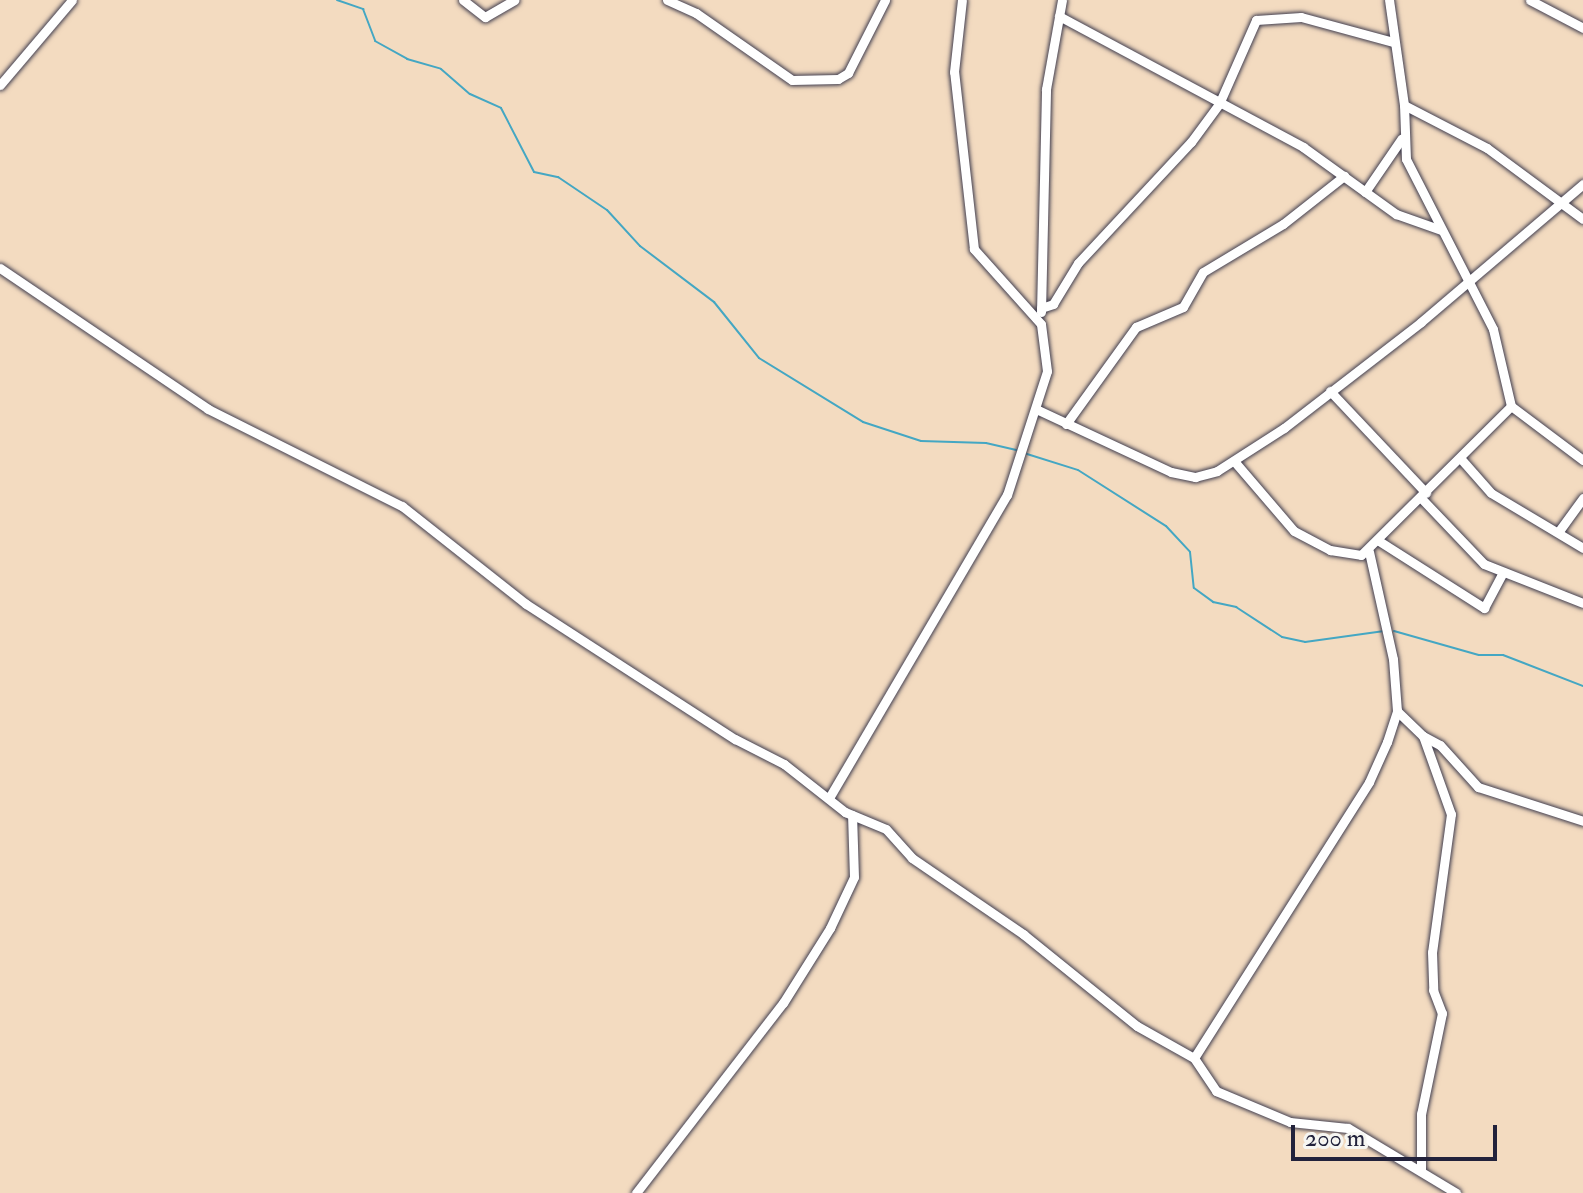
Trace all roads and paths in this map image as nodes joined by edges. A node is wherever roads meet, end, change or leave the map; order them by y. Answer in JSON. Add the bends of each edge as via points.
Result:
{"nodes":[{"id":1,"x":72,"y":0,"type":"edge"},
{"id":2,"x":463,"y":0,"type":"edge"},
{"id":3,"x":514,"y":0,"type":"edge"},
{"id":4,"x":667,"y":0,"type":"edge"},
{"id":5,"x":885,"y":0,"type":"edge"},
{"id":6,"x":962,"y":0,"type":"edge"},
{"id":7,"x":1062,"y":0,"type":"edge"},
{"id":8,"x":1389,"y":0,"type":"edge"},
{"id":9,"x":1530,"y":0,"type":"edge"},
{"id":10,"x":1059,"y":16,"type":"junction"},
{"id":11,"x":1583,"y":28,"type":"edge"},
{"id":12,"x":1393,"y":42,"type":"junction"},
{"id":13,"x":0,"y":85,"type":"edge"},
{"id":14,"x":1219,"y":104,"type":"junction"},
{"id":15,"x":1404,"y":105,"type":"junction"},
{"id":16,"x":1403,"y":137,"type":"junction"},
{"id":17,"x":1344,"y":176,"type":"junction"},
{"id":18,"x":1583,"y":184,"type":"edge"},
{"id":19,"x":1365,"y":192,"type":"junction"},
{"id":20,"x":1561,"y":201,"type":"junction"},
{"id":21,"x":1583,"y":219,"type":"edge"},
{"id":22,"x":1441,"y":230,"type":"junction"},
{"id":23,"x":0,"y":268,"type":"edge"},
{"id":24,"x":1468,"y":284,"type":"junction"},
{"id":25,"x":1041,"y":308,"type":"junction"},
{"id":26,"x":1041,"y":324,"type":"junction"},
{"id":27,"x":1330,"y":391,"type":"junction"},
{"id":28,"x":1511,"y":406,"type":"junction"},
{"id":29,"x":1036,"y":409,"type":"junction"},
{"id":30,"x":1066,"y":424,"type":"junction"},
{"id":31,"x":1461,"y":459,"type":"junction"},
{"id":32,"x":1583,"y":460,"type":"edge"},
{"id":33,"x":1234,"y":461,"type":"junction"},
{"id":34,"x":1424,"y":496,"type":"junction"},
{"id":35,"x":1583,"y":498,"type":"edge"},
{"id":36,"x":1559,"y":531,"type":"junction"},
{"id":37,"x":1379,"y":541,"type":"junction"},
{"id":38,"x":1583,"y":548,"type":"edge"},
{"id":39,"x":1369,"y":552,"type":"junction"},
{"id":40,"x":1502,"y":574,"type":"junction"},
{"id":41,"x":1583,"y":603,"type":"edge"},
{"id":42,"x":1397,"y":711,"type":"junction"},
{"id":43,"x":1423,"y":736,"type":"junction"},
{"id":44,"x":829,"y":798,"type":"junction"},
{"id":45,"x":852,"y":815,"type":"junction"},
{"id":46,"x":1583,"y":821,"type":"edge"},
{"id":47,"x":1194,"y":1058,"type":"junction"},
{"id":48,"x":1421,"y":1169,"type":"junction"},
{"id":49,"x":636,"y":1193,"type":"edge"},
{"id":50,"x":1456,"y":1193,"type":"edge"}],
"edges":[{"from":1,"to":13,"type":"street"},
{"from":2,"to":3,"type":"street","via":[[485,17]]},
{"from":4,"to":5,"type":"street","via":[[696,13],[792,80],[838,79],[848,73]]},
{"from":6,"to":26,"type":"street","via":[[954,72],[974,249]]},
{"from":7,"to":10,"type":"street"},
{"from":8,"to":12,"type":"street"},
{"from":9,"to":11,"type":"street"},
{"from":10,"to":14,"type":"street"},
{"from":10,"to":25,"type":"street","via":[[1044,123]]},
{"from":12,"to":14,"type":"street","via":[[1301,17],[1260,17],[1249,30]]},
{"from":12,"to":15,"type":"street"},
{"from":14,"to":17,"type":"street","via":[[1303,147]]},
{"from":14,"to":25,"type":"street","via":[[1191,142],[1078,263],[1055,300]]},
{"from":15,"to":16,"type":"street"},
{"from":15,"to":20,"type":"street","via":[[1487,148]]},
{"from":16,"to":19,"type":"street"},
{"from":16,"to":22,"type":"street","via":[[1410,170]]},
{"from":17,"to":19,"type":"street"},
{"from":17,"to":30,"type":"street","via":[[1283,224],[1203,272],[1183,307],[1136,327]]},
{"from":18,"to":20,"type":"street"},
{"from":19,"to":22,"type":"street","via":[[1410,221]]},
{"from":20,"to":21,"type":"street"},
{"from":20,"to":24,"type":"street"},
{"from":22,"to":24,"type":"street"},
{"from":23,"to":44,"type":"street","via":[[208,409],[402,506],[526,604],[735,739],[784,764]]},
{"from":24,"to":27,"type":"street"},
{"from":24,"to":28,"type":"street","via":[[1501,349]]},
{"from":25,"to":26,"type":"street"},
{"from":26,"to":29,"type":"street","via":[[1047,371]]},
{"from":27,"to":33,"type":"street"},
{"from":27,"to":34,"type":"street"},
{"from":28,"to":31,"type":"street"},
{"from":28,"to":32,"type":"street"},
{"from":29,"to":30,"type":"street"},
{"from":29,"to":44,"type":"street","via":[[1013,482],[990,528]]},
{"from":30,"to":33,"type":"street","via":[[1184,476],[1205,475]]},
{"from":31,"to":34,"type":"street"},
{"from":31,"to":36,"type":"street","via":[[1491,493]]},
{"from":33,"to":39,"type":"street","via":[[1263,501],[1304,537],[1341,554]]},
{"from":34,"to":37,"type":"street"},
{"from":34,"to":40,"type":"street","via":[[1477,559]]},
{"from":35,"to":36,"type":"street"},
{"from":36,"to":38,"type":"street"},
{"from":37,"to":39,"type":"street"},
{"from":37,"to":40,"type":"street","via":[[1484,608]]},
{"from":39,"to":42,"type":"street","via":[[1390,640]]},
{"from":40,"to":41,"type":"street"},
{"from":42,"to":43,"type":"street"},
{"from":42,"to":47,"type":"street","via":[[1369,782]]},
{"from":43,"to":46,"type":"street","via":[[1440,745],[1478,787]]},
{"from":43,"to":48,"type":"street","via":[[1451,814],[1432,952],[1433,990],[1442,1013],[1421,1114]]},
{"from":44,"to":45,"type":"street"},
{"from":45,"to":47,"type":"street","via":[[886,829],[912,858],[1023,934],[1137,1026]]},
{"from":45,"to":49,"type":"street","via":[[854,877],[830,928],[783,1003]]},
{"from":47,"to":48,"type":"street","via":[[1209,1084],[1225,1096],[1290,1122],[1348,1128]]},
{"from":48,"to":50,"type":"street"}]}
